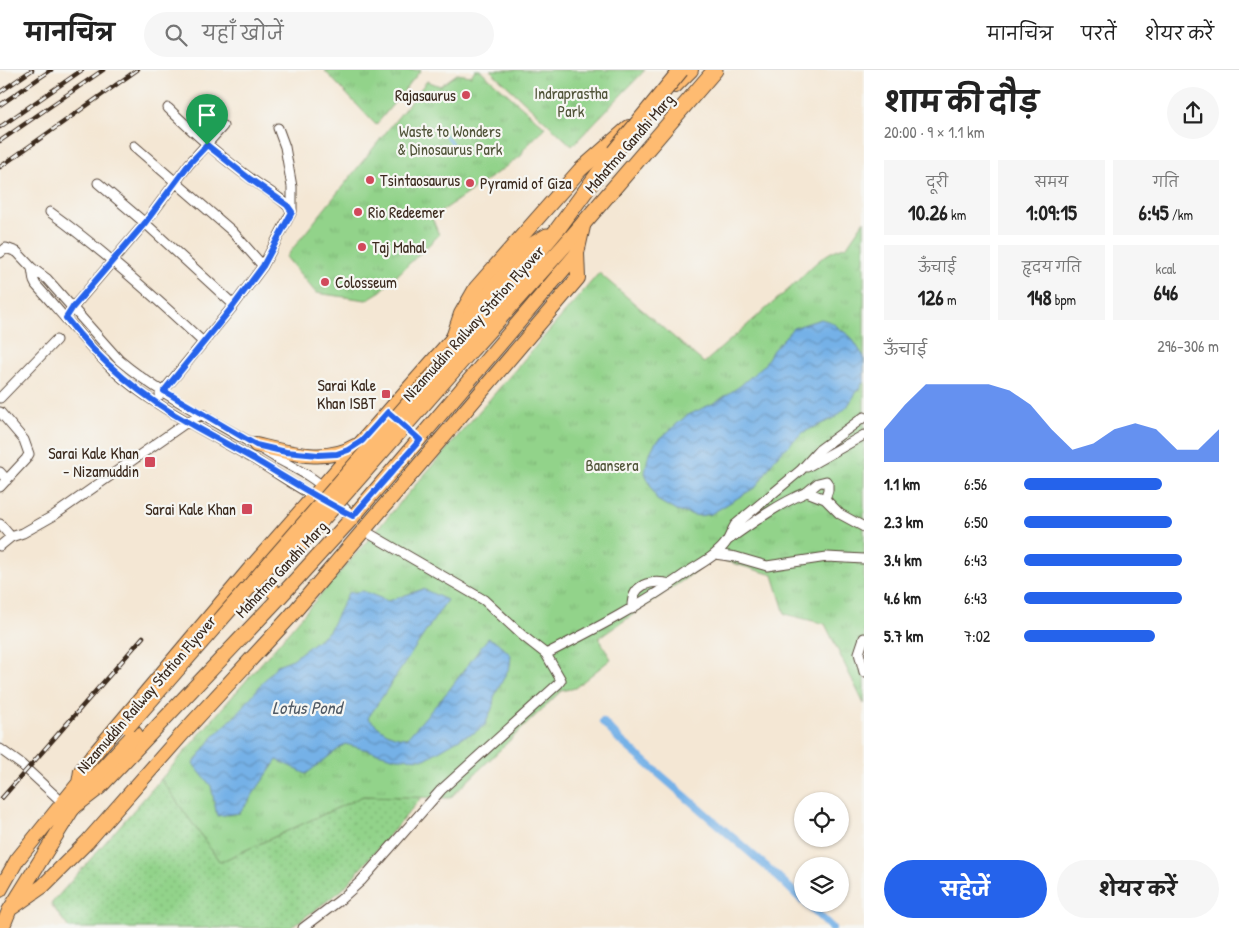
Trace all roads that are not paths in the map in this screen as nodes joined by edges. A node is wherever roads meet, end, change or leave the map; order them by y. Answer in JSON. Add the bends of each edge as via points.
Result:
{"nodes":[{"id":1,"x":681,"y":70,"type":"edge"},
{"id":2,"x":691,"y":70,"type":"edge"},
{"id":3,"x":715,"y":70,"type":"edge"},
{"id":4,"x":168,"y":108,"type":"dead end"},
{"id":5,"x":223,"y":126,"type":"dead end"},
{"id":6,"x":278,"y":128,"type":"dead end"},
{"id":7,"x":207,"y":145,"type":"junction"},
{"id":8,"x":134,"y":146,"type":"dead end"},
{"id":9,"x":176,"y":182,"type":"junction"},
{"id":10,"x":98,"y":183,"type":"dead end"},
{"id":11,"x":50,"y":212,"type":"dead end"},
{"id":12,"x":292,"y":212,"type":"junction"},
{"id":13,"x":584,"y":222,"type":"junction"},
{"id":14,"x":145,"y":223,"type":"junction"},
{"id":15,"x":557,"y":230,"type":"junction"},
{"id":16,"x":577,"y":252,"type":"junction"},
{"id":17,"x":0,"y":253,"type":"edge"},
{"id":18,"x":113,"y":260,"type":"junction"},
{"id":19,"x":263,"y":266,"type":"junction"},
{"id":20,"x":32,"y":268,"type":"junction"},
{"id":21,"x":510,"y":298,"type":"junction"},
{"id":22,"x":234,"y":305,"type":"junction"},
{"id":23,"x":73,"y":307,"type":"junction"},
{"id":24,"x":66,"y":318,"type":"junction"},
{"id":25,"x":453,"y":338,"type":"junction"},
{"id":26,"x":56,"y":340,"type":"dead end"},
{"id":27,"x":203,"y":342,"type":"junction"},
{"id":28,"x":164,"y":391,"type":"junction"},
{"id":29,"x":0,"y":398,"type":"edge"},
{"id":30,"x":155,"y":400,"type":"junction"},
{"id":31,"x":0,"y":412,"type":"edge"},
{"id":32,"x":388,"y":412,"type":"junction"},
{"id":33,"x":203,"y":414,"type":"junction"},
{"id":34,"x":864,"y":417,"type":"edge"},
{"id":35,"x":187,"y":422,"type":"junction"},
{"id":36,"x":864,"y":435,"type":"edge"},
{"id":37,"x":420,"y":440,"type":"junction"},
{"id":38,"x":362,"y":441,"type":"junction"},
{"id":39,"x":256,"y":445,"type":"junction"},
{"id":40,"x":801,"y":470,"type":"junction"},
{"id":41,"x":0,"y":472,"type":"edge"},
{"id":42,"x":7,"y":480,"type":"junction"},
{"id":43,"x":0,"y":487,"type":"edge"},
{"id":44,"x":318,"y":491,"type":"junction"},
{"id":45,"x":807,"y":492,"type":"junction"},
{"id":46,"x":825,"y":499,"type":"junction"},
{"id":47,"x":353,"y":516,"type":"junction"},
{"id":48,"x":0,"y":524,"type":"edge"},
{"id":49,"x":864,"y":527,"type":"edge"},
{"id":50,"x":362,"y":530,"type":"junction"},
{"id":51,"x":11,"y":537,"type":"junction"},
{"id":52,"x":728,"y":540,"type":"junction"},
{"id":53,"x":0,"y":546,"type":"edge"},
{"id":54,"x":715,"y":554,"type":"junction"},
{"id":55,"x":864,"y":559,"type":"edge"},
{"id":56,"x":249,"y":570,"type":"junction"},
{"id":57,"x":671,"y":584,"type":"junction"},
{"id":58,"x":280,"y":597,"type":"junction"},
{"id":59,"x":632,"y":609,"type":"junction"},
{"id":60,"x":864,"y":638,"type":"edge"},
{"id":61,"x":546,"y":654,"type":"junction"},
{"id":62,"x":864,"y":672,"type":"edge"},
{"id":63,"x":131,"y":730,"type":"junction"},
{"id":64,"x":0,"y":749,"type":"edge"},
{"id":65,"x":79,"y":783,"type":"junction"},
{"id":66,"x":67,"y":805,"type":"junction"},
{"id":67,"x":0,"y":890,"type":"edge"},
{"id":68,"x":8,"y":910,"type":"junction"},
{"id":69,"x":2,"y":928,"type":"edge"},
{"id":70,"x":302,"y":928,"type":"edge"}],
"edges":[{"from":1,"to":15,"type":"highway","name":"Nizamuddin Railway Station Flyover","bridge":true,"via":[[614,152]]},
{"from":2,"to":25,"type":"main road","name":"Mahatma Gandhi Marg","via":[[580,170],[476,288],[461,314]]},
{"from":3,"to":13,"type":"highway","name":"Mahatma Gandhi Marg"},
{"from":4,"to":7,"type":"street"},
{"from":5,"to":7,"type":"street"},
{"from":6,"to":12,"type":"street","via":[[292,187]]},
{"from":7,"to":9,"type":"street"},
{"from":7,"to":12,"type":"street"},
{"from":8,"to":9,"type":"street"},
{"from":9,"to":14,"type":"street"},
{"from":9,"to":19,"type":"street","via":[[232,231]]},
{"from":10,"to":14,"type":"street"},
{"from":11,"to":18,"type":"street"},
{"from":12,"to":19,"type":"street"},
{"from":13,"to":16,"type":"main road","name":"Mahatma Gandhi Marg"},
{"from":13,"to":21,"type":"highway","name":"Nizamuddin Railway Station Flyover"},
{"from":14,"to":18,"type":"street"},
{"from":14,"to":22,"type":"street"},
{"from":15,"to":21,"type":"highway","name":"Nizamuddin Railway Station Flyover"},
{"from":15,"to":25,"type":"highway","via":[[527,248]]},
{"from":16,"to":37,"type":"main road","name":"Mahatma Gandhi Marg"},
{"from":16,"to":50,"type":"main road","via":[[578,278]]},
{"from":17,"to":20,"type":"street","via":[[6,248],[17,252]]},
{"from":18,"to":23,"type":"street"},
{"from":18,"to":27,"type":"street"},
{"from":19,"to":22,"type":"street"},
{"from":20,"to":23,"type":"street","via":[[43,274]]},
{"from":20,"to":24,"type":"street","via":[[36,285]]},
{"from":21,"to":63,"type":"highway","name":"Nizamuddin Railway Station Flyover","bridge":true},
{"from":22,"to":27,"type":"street"},
{"from":23,"to":24,"type":"street"},
{"from":23,"to":28,"type":"street","via":[[120,360]]},
{"from":24,"to":30,"type":"street","via":[[114,370]]},
{"from":25,"to":32,"type":"main road","name":"Mahatma Gandhi Marg"},
{"from":26,"to":29,"type":"street"},
{"from":27,"to":28,"type":"street"},
{"from":28,"to":30,"type":"street"},
{"from":28,"to":33,"type":"street"},
{"from":30,"to":35,"type":"street"},
{"from":31,"to":42,"type":"street","via":[[24,440],[29,454]]},
{"from":32,"to":37,"type":"main road"},
{"from":32,"to":38,"type":"main road","name":"Mahatma Gandhi Marg"},
{"from":33,"to":35,"type":"street"},
{"from":33,"to":39,"type":"street"},
{"from":34,"to":40,"type":"street","via":[[819,450]]},
{"from":35,"to":44,"type":"street"},
{"from":35,"to":51,"type":"street","via":[[53,516]]},
{"from":36,"to":40,"type":"street"},
{"from":37,"to":47,"type":"main road","name":"Mahatma Gandhi Marg"},
{"from":38,"to":39,"type":"main road","via":[[337,454],[318,455]]},
{"from":38,"to":44,"type":"main road","name":"Mahatma Gandhi Marg"},
{"from":39,"to":44,"type":"street"},
{"from":40,"to":52,"type":"street","via":[[735,524]]},
{"from":41,"to":42,"type":"street"},
{"from":42,"to":43,"type":"street"},
{"from":44,"to":47,"type":"street"},
{"from":44,"to":47,"type":"street"},
{"from":44,"to":56,"type":"main road","name":"Mahatma Gandhi Marg"},
{"from":45,"to":46,"type":"street"},
{"from":45,"to":46,"type":"street","via":[[818,483],[826,482]]},
{"from":45,"to":52,"type":"street"},
{"from":46,"to":49,"type":"street","via":[[840,514]]},
{"from":47,"to":58,"type":"main road","name":"Mahatma Gandhi Marg"},
{"from":48,"to":51,"type":"street"},
{"from":50,"to":61,"type":"street","via":[[484,600]]},
{"from":50,"to":68,"type":"main road","via":[[289,618],[88,842],[43,886]]},
{"from":51,"to":53,"type":"street"},
{"from":52,"to":54,"type":"street"},
{"from":54,"to":55,"type":"street","via":[[768,566],[827,558]]},
{"from":54,"to":57,"type":"street"},
{"from":56,"to":58,"type":"main road"},
{"from":56,"to":65,"type":"main road","name":"Mahatma Gandhi Marg","via":[[90,759],[81,771]]},
{"from":57,"to":59,"type":"street"},
{"from":57,"to":59,"type":"street","via":[[650,582],[635,592]]},
{"from":58,"to":66,"type":"main road","name":"Mahatma Gandhi Marg","via":[[99,788]]},
{"from":59,"to":61,"type":"street"},
{"from":60,"to":62,"type":"street","via":[[859,654]]},
{"from":61,"to":70,"type":"street","via":[[559,674],[561,680],[558,684],[441,790],[361,881]]},
{"from":63,"to":65,"type":"highway","name":"Nizamuddin Railway Station Flyover"},
{"from":63,"to":66,"type":"highway","name":"Nizamuddin Railway Station Flyover","via":[[91,782]]},
{"from":64,"to":66,"type":"street"},
{"from":65,"to":66,"type":"main road","name":"Mahatma Gandhi Marg"},
{"from":66,"to":67,"type":"main road","name":"Mahatma Gandhi Marg","via":[[17,860]]},
{"from":66,"to":68,"type":"main road","name":"Mahatma Gandhi Marg"},
{"from":68,"to":69,"type":"main road","name":"Mahatma Gandhi Marg"}]}
